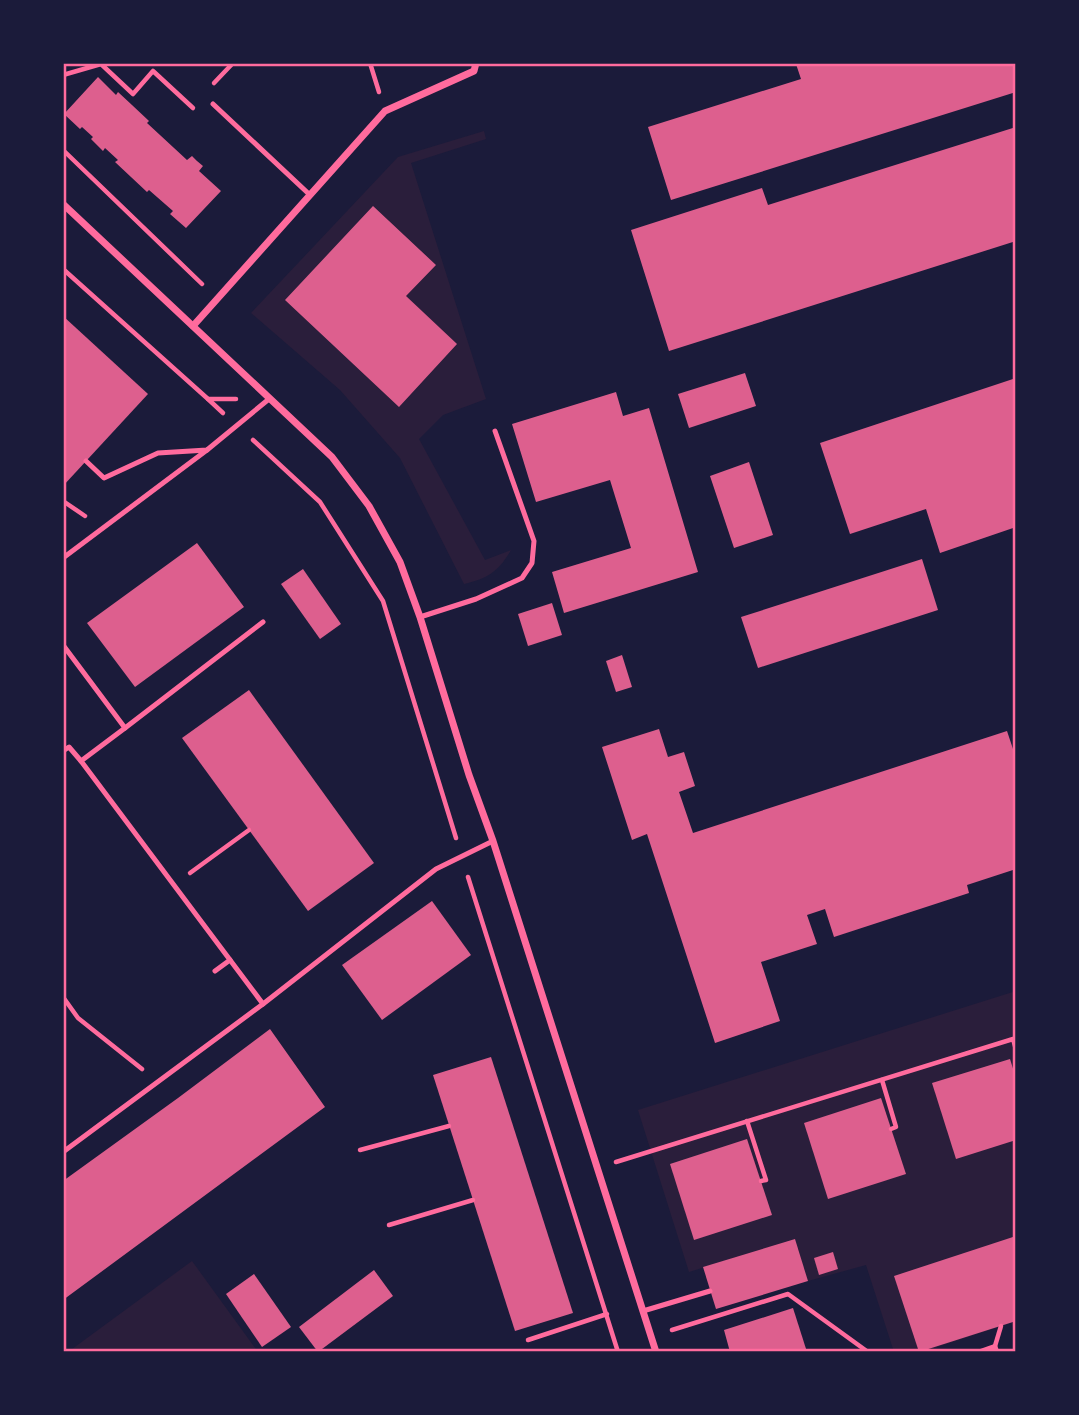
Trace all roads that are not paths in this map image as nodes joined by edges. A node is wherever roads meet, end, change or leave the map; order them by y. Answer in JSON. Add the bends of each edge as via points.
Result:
{"nodes":[{"id":1,"x":477,"y":63,"type":"edge"},
{"id":2,"x":213,"y":104,"type":"dead end"},
{"id":3,"x":310,"y":195,"type":"junction"},
{"id":4,"x":63,"y":204,"type":"edge"},
{"id":5,"x":193,"y":326,"type":"junction"},
{"id":6,"x":269,"y":399,"type":"junction"},
{"id":7,"x":495,"y":431,"type":"dead end"},
{"id":8,"x":207,"y":450,"type":"junction"},
{"id":9,"x":86,"y":461,"type":"dead end"},
{"id":10,"x":63,"y":558,"type":"edge"},
{"id":11,"x":420,"y":617,"type":"junction"},
{"id":12,"x":263,"y":622,"type":"dead end"},
{"id":13,"x":63,"y":645,"type":"edge"},
{"id":14,"x":125,"y":728,"type":"junction"},
{"id":15,"x":63,"y":751,"type":"edge"},
{"id":16,"x":80,"y":761,"type":"junction"},
{"id":17,"x":493,"y":841,"type":"junction"},
{"id":18,"x":230,"y":960,"type":"junction"},
{"id":19,"x":215,"y":971,"type":"dead end"},
{"id":20,"x":263,"y":1004,"type":"junction"},
{"id":21,"x":63,"y":1152,"type":"edge"},
{"id":22,"x":710,"y":1291,"type":"dead end"},
{"id":23,"x":643,"y":1311,"type":"junction"},
{"id":24,"x":656,"y":1352,"type":"edge"}],
"edges":[{"from":1,"to":3,"type":"street","via":[[474,71],[385,111]]},
{"from":2,"to":3,"type":"lane"},
{"from":3,"to":5,"type":"street"},
{"from":4,"to":5,"type":"street"},
{"from":5,"to":6,"type":"street"},
{"from":6,"to":8,"type":"lane"},
{"from":6,"to":11,"type":"street","via":[[332,457],[369,506],[400,562]]},
{"from":7,"to":11,"type":"lane","via":[[534,541],[532,563],[522,578]]},
{"from":8,"to":9,"type":"lane","via":[[158,453],[104,478]]},
{"from":8,"to":10,"type":"lane"},
{"from":11,"to":17,"type":"street"},
{"from":12,"to":14,"type":"lane"},
{"from":13,"to":14,"type":"lane"},
{"from":14,"to":16,"type":"lane"},
{"from":15,"to":16,"type":"lane","via":[[69,747]]},
{"from":16,"to":18,"type":"lane"},
{"from":17,"to":20,"type":"lane","via":[[436,869]]},
{"from":17,"to":23,"type":"street"},
{"from":18,"to":19,"type":"lane"},
{"from":18,"to":20,"type":"lane"},
{"from":20,"to":21,"type":"lane"},
{"from":22,"to":23,"type":"lane"},
{"from":23,"to":24,"type":"street"}]}
